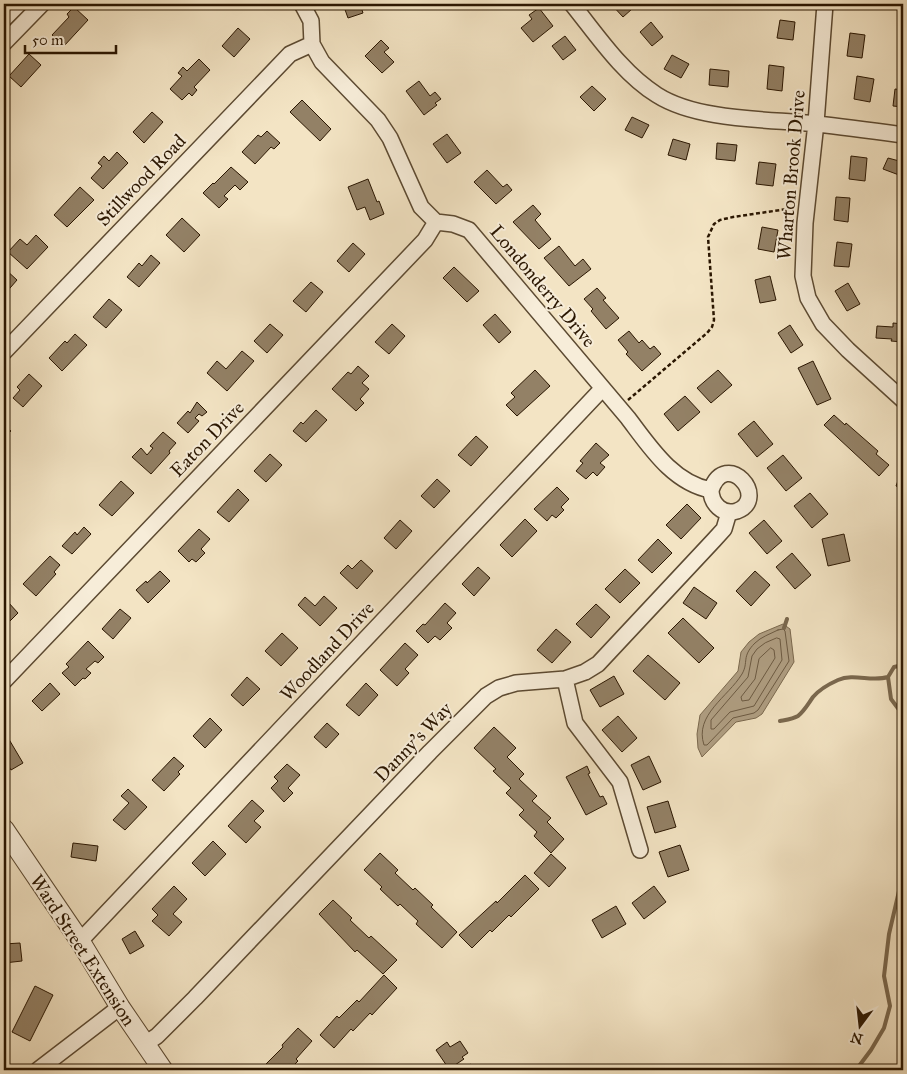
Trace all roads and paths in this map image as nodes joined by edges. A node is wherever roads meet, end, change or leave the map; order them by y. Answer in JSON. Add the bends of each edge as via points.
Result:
{"nodes":[{"id":1,"x":19,"y":4,"type":"edge"},
{"id":2,"x":42,"y":4,"type":"edge"},
{"id":3,"x":302,"y":4,"type":"edge"},
{"id":4,"x":572,"y":4,"type":"edge"},
{"id":5,"x":825,"y":4,"type":"edge"},
{"id":6,"x":4,"y":19,"type":"edge"},
{"id":7,"x":4,"y":43,"type":"edge"},
{"id":8,"x":312,"y":44,"type":"junction"},
{"id":9,"x":816,"y":124,"type":"junction"},
{"id":10,"x":903,"y":135,"type":"edge"},
{"id":11,"x":794,"y":208,"type":"dead end"},
{"id":12,"x":436,"y":222,"type":"junction"},
{"id":13,"x":4,"y":352,"type":"edge"},
{"id":14,"x":602,"y":389,"type":"junction"},
{"id":15,"x":903,"y":400,"type":"edge"},
{"id":16,"x":619,"y":408,"type":"junction"},
{"id":17,"x":711,"y":490,"type":"junction"},
{"id":18,"x":729,"y":512,"type":"junction"},
{"id":19,"x":565,"y":679,"type":"junction"},
{"id":20,"x":4,"y":681,"type":"edge"},
{"id":21,"x":4,"y":829,"type":"edge"},
{"id":22,"x":640,"y":850,"type":"dead end"},
{"id":23,"x":80,"y":941,"type":"junction"},
{"id":24,"x":120,"y":1007,"type":"junction"},
{"id":25,"x":145,"y":1044,"type":"junction"},
{"id":26,"x":38,"y":1070,"type":"edge"},
{"id":27,"x":163,"y":1070,"type":"edge"}],
"edges":[{"from":1,"to":6,"type":"street"},
{"from":2,"to":7,"type":"street"},
{"from":3,"to":8,"type":"street","via":[[311,21]]},
{"from":4,"to":9,"type":"street","via":[[623,66],[672,103],[713,114]]},
{"from":5,"to":9,"type":"street","name":"Wharton Brook Drive"},
{"from":8,"to":12,"type":"street","via":[[322,62],[378,120],[390,138],[421,207]]},
{"from":8,"to":13,"type":"street","name":"Stillwood Road","via":[[290,54]]},
{"from":9,"to":10,"type":"street"},
{"from":9,"to":15,"type":"street","name":"Wharton Brook Drive","via":[[805,223],[803,276],[808,298],[823,324]]},
{"from":11,"to":16,"type":"path","via":[[733,217],[714,224],[708,236],[712,327]]},
{"from":12,"to":14,"type":"street","name":"Londonderry Drive","via":[[469,230]]},
{"from":12,"to":20,"type":"street","name":"Eaton Drive","via":[[426,240]]},
{"from":14,"to":16,"type":"street"},
{"from":14,"to":23,"type":"street","name":"Woodland Drive"},
{"from":16,"to":17,"type":"street","via":[[678,477],[699,488]]},
{"from":17,"to":18,"type":"street","via":[[717,507]]},
{"from":17,"to":18,"type":"street","via":[[719,476],[727,474],[735,474],[747,484],[748,500],[737,511]]},
{"from":18,"to":19,"type":"street","name":"Danny's Way","via":[[724,529],[598,664]]},
{"from":19,"to":22,"type":"street","via":[[575,724],[620,782]]},
{"from":19,"to":25,"type":"street","name":"Danny's Way","via":[[516,683],[486,696],[157,1036]]},
{"from":21,"to":23,"type":"street","name":"Ward Street Extension"},
{"from":23,"to":24,"type":"street","name":"Ward Street Extension"},
{"from":24,"to":25,"type":"street","name":"Ward Street Extension"},
{"from":24,"to":26,"type":"street"},
{"from":25,"to":27,"type":"street","name":"Ward Street Extension"}]}
